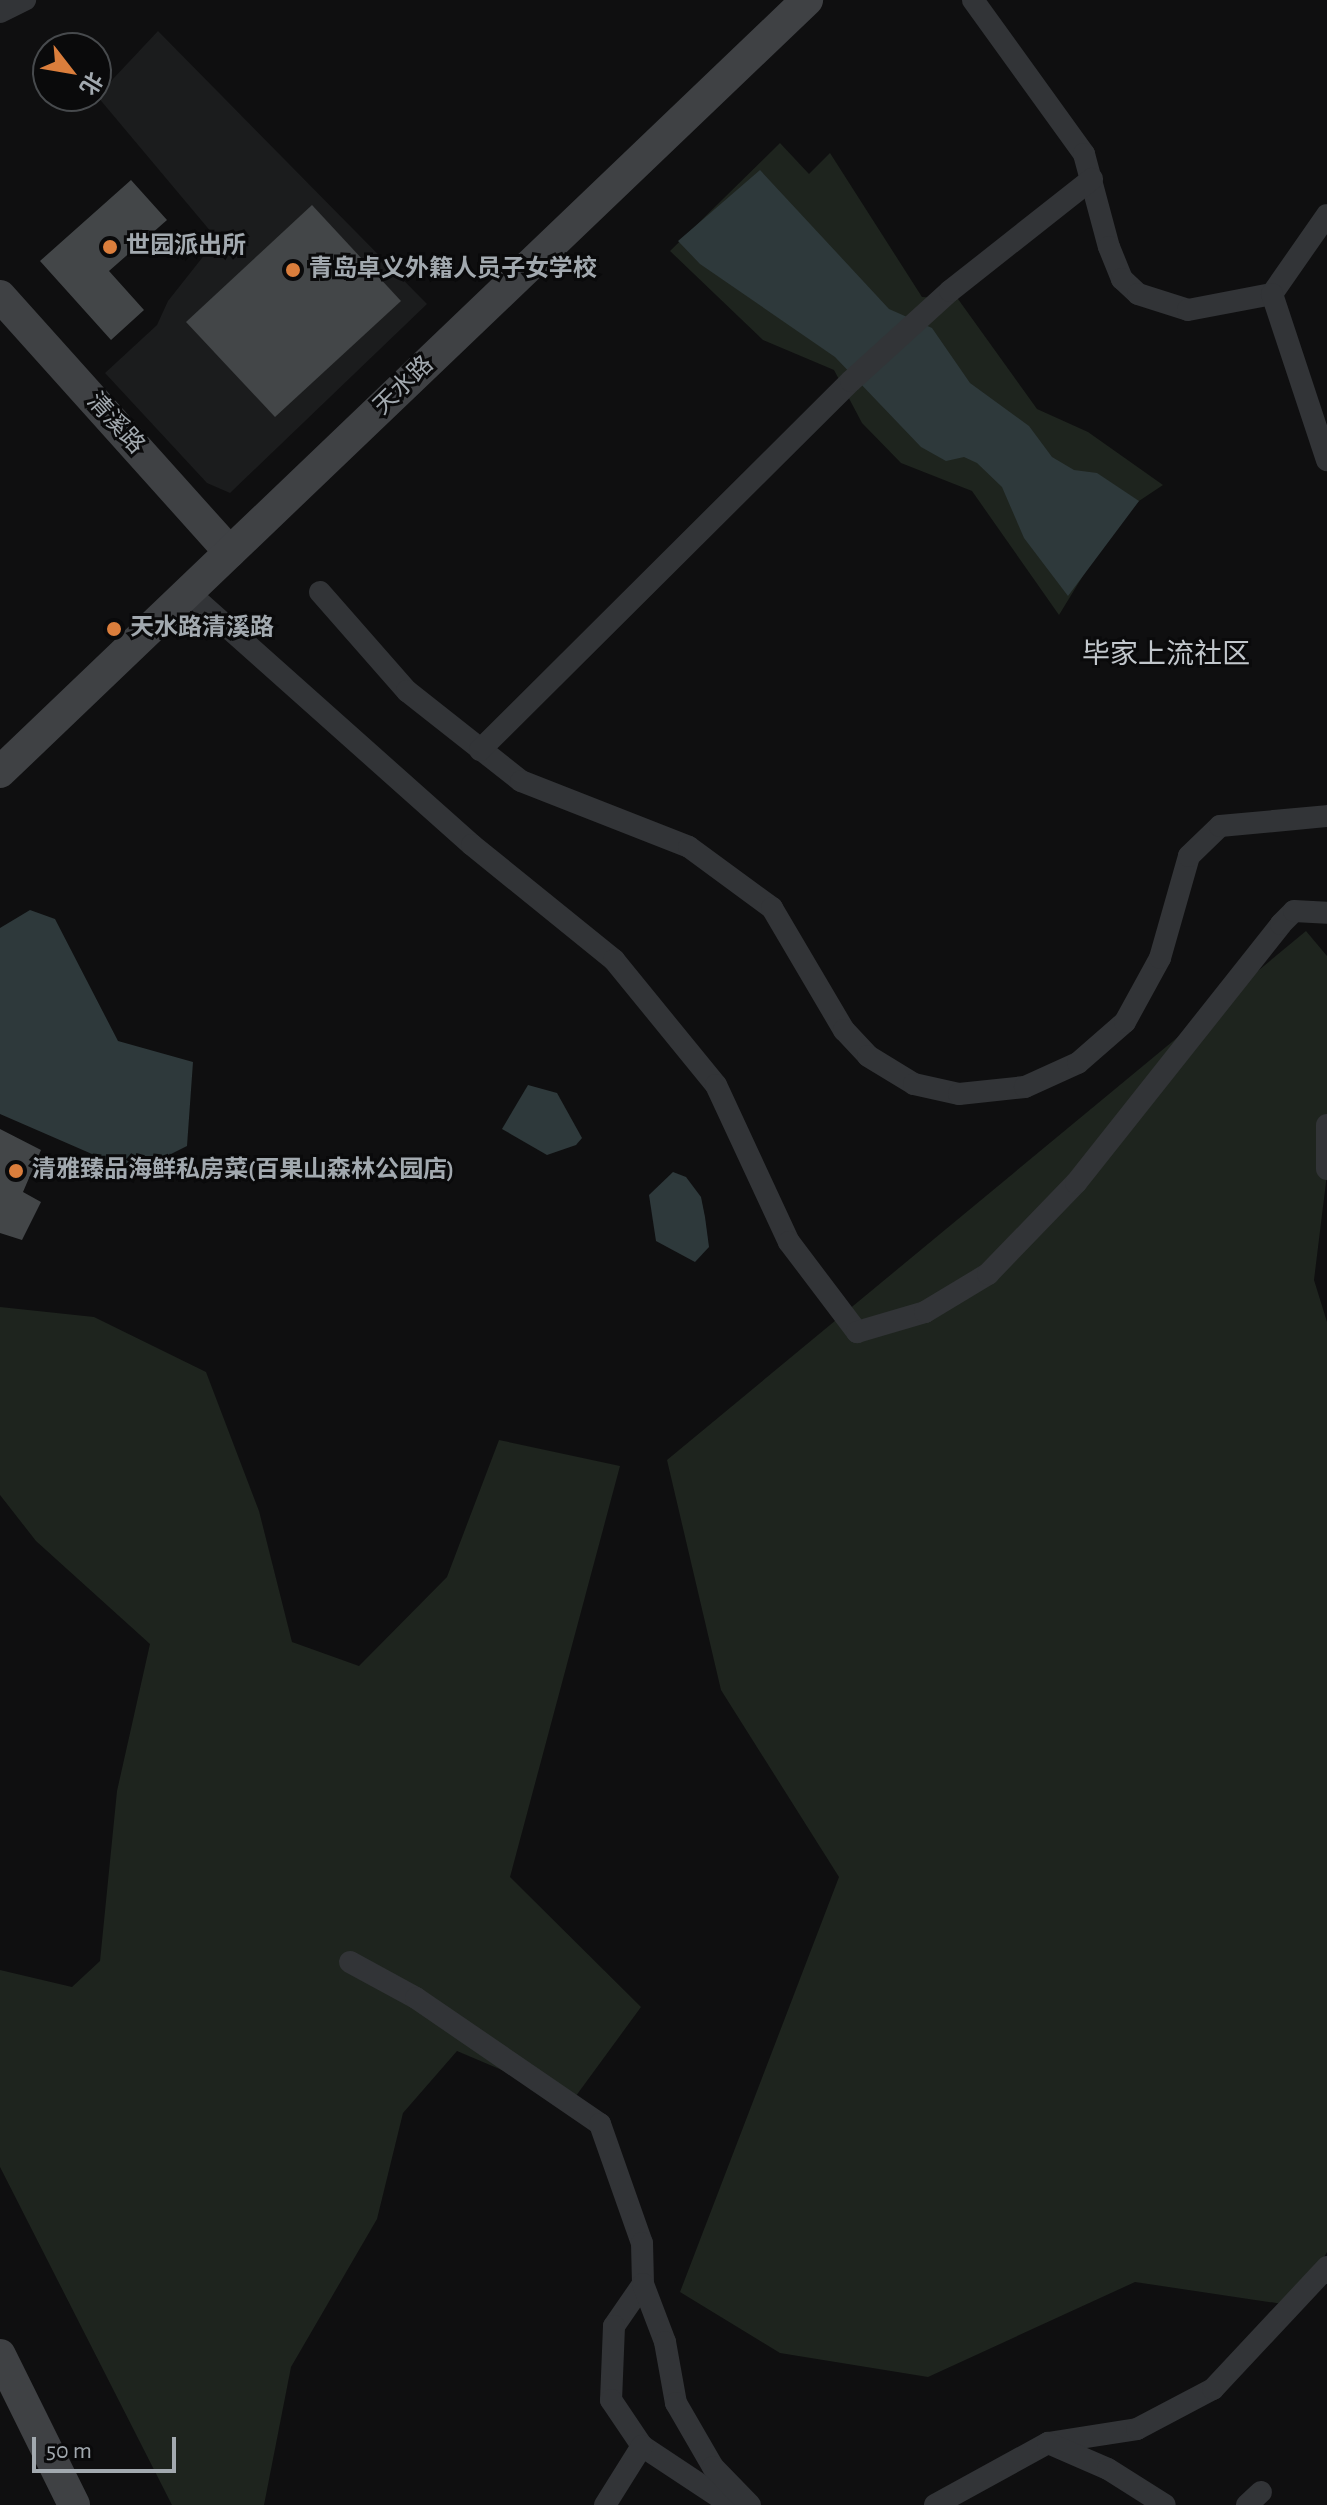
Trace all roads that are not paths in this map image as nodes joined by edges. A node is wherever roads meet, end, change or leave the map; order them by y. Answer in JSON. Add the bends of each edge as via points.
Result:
{"nodes":[{"id":1,"x":25,"y":0,"type":"edge"},
{"id":2,"x":807,"y":0,"type":"edge"},
{"id":3,"x":973,"y":0,"type":"edge"},
{"id":4,"x":0,"y":12,"type":"edge"},
{"id":5,"x":1092,"y":179,"type":"junction"},
{"id":6,"x":1327,"y":215,"type":"edge"},
{"id":7,"x":1272,"y":294,"type":"junction"},
{"id":8,"x":0,"y":296,"type":"edge"},
{"id":9,"x":1327,"y":460,"type":"edge"},
{"id":10,"x":230,"y":552,"type":"junction"},
{"id":11,"x":188,"y":592,"type":"junction"},
{"id":12,"x":320,"y":592,"type":"dead end"},
{"id":13,"x":480,"y":750,"type":"junction"},
{"id":14,"x":0,"y":772,"type":"edge"},
{"id":15,"x":1327,"y":817,"type":"edge"},
{"id":16,"x":1327,"y":913,"type":"edge"},
{"id":17,"x":1327,"y":1125,"type":"edge"},
{"id":18,"x":1327,"y":1169,"type":"edge"},
{"id":19,"x":350,"y":1962,"type":"dead end"},
{"id":20,"x":1327,"y":2267,"type":"edge"},
{"id":21,"x":643,"y":2284,"type":"junction"},
{"id":22,"x":0,"y":2355,"type":"edge"},
{"id":23,"x":1048,"y":2443,"type":"junction"},
{"id":24,"x":642,"y":2446,"type":"junction"},
{"id":25,"x":74,"y":2505,"type":"edge"},
{"id":26,"x":605,"y":2505,"type":"edge"},
{"id":27,"x":731,"y":2505,"type":"edge"},
{"id":28,"x":750,"y":2505,"type":"edge"},
{"id":29,"x":935,"y":2505,"type":"edge"},
{"id":30,"x":1165,"y":2505,"type":"edge"}],
"edges":[{"from":1,"to":4,"type":"street"},
{"from":2,"to":10,"type":"street","name":"天水路"},
{"from":3,"to":5,"type":"street","via":[[1069,131]]},
{"from":5,"to":7,"type":"street","via":[[1122,279],[1138,294],[1188,310]]},
{"from":5,"to":13,"type":"street","via":[[950,291],[851,381]]},
{"from":6,"to":7,"type":"street"},
{"from":7,"to":9,"type":"street"},
{"from":8,"to":10,"type":"street","name":"清溪路"},
{"from":10,"to":11,"type":"street","name":"天水路"},
{"from":11,"to":14,"type":"street","name":"天水路"},
{"from":11,"to":16,"type":"street","via":[[472,845],[614,960],[716,1085],[789,1242],[857,1332],[925,1312],[988,1274],[1076,1183],[1281,924],[1294,911],[1311,908]]},
{"from":12,"to":13,"type":"street","via":[[407,691]]},
{"from":13,"to":15,"type":"street","via":[[521,781],[689,847],[772,908],[844,1030],[868,1056],[914,1084],[959,1094],[1025,1087],[1078,1063],[1125,1022],[1160,958],[1189,856],[1220,826]]},
{"from":17,"to":18,"type":"street"},
{"from":19,"to":21,"type":"street","via":[[416,1998],[600,2124],[642,2243]]},
{"from":20,"to":23,"type":"street","via":[[1213,2389],[1137,2429]]},
{"from":21,"to":24,"type":"street","via":[[614,2326],[611,2400]]},
{"from":21,"to":28,"type":"street","via":[[665,2342],[676,2403],[713,2467]]},
{"from":22,"to":25,"type":"street"},
{"from":23,"to":29,"type":"street"},
{"from":23,"to":30,"type":"street","via":[[1108,2469]]},
{"from":24,"to":26,"type":"street"},
{"from":24,"to":27,"type":"street"}]}
